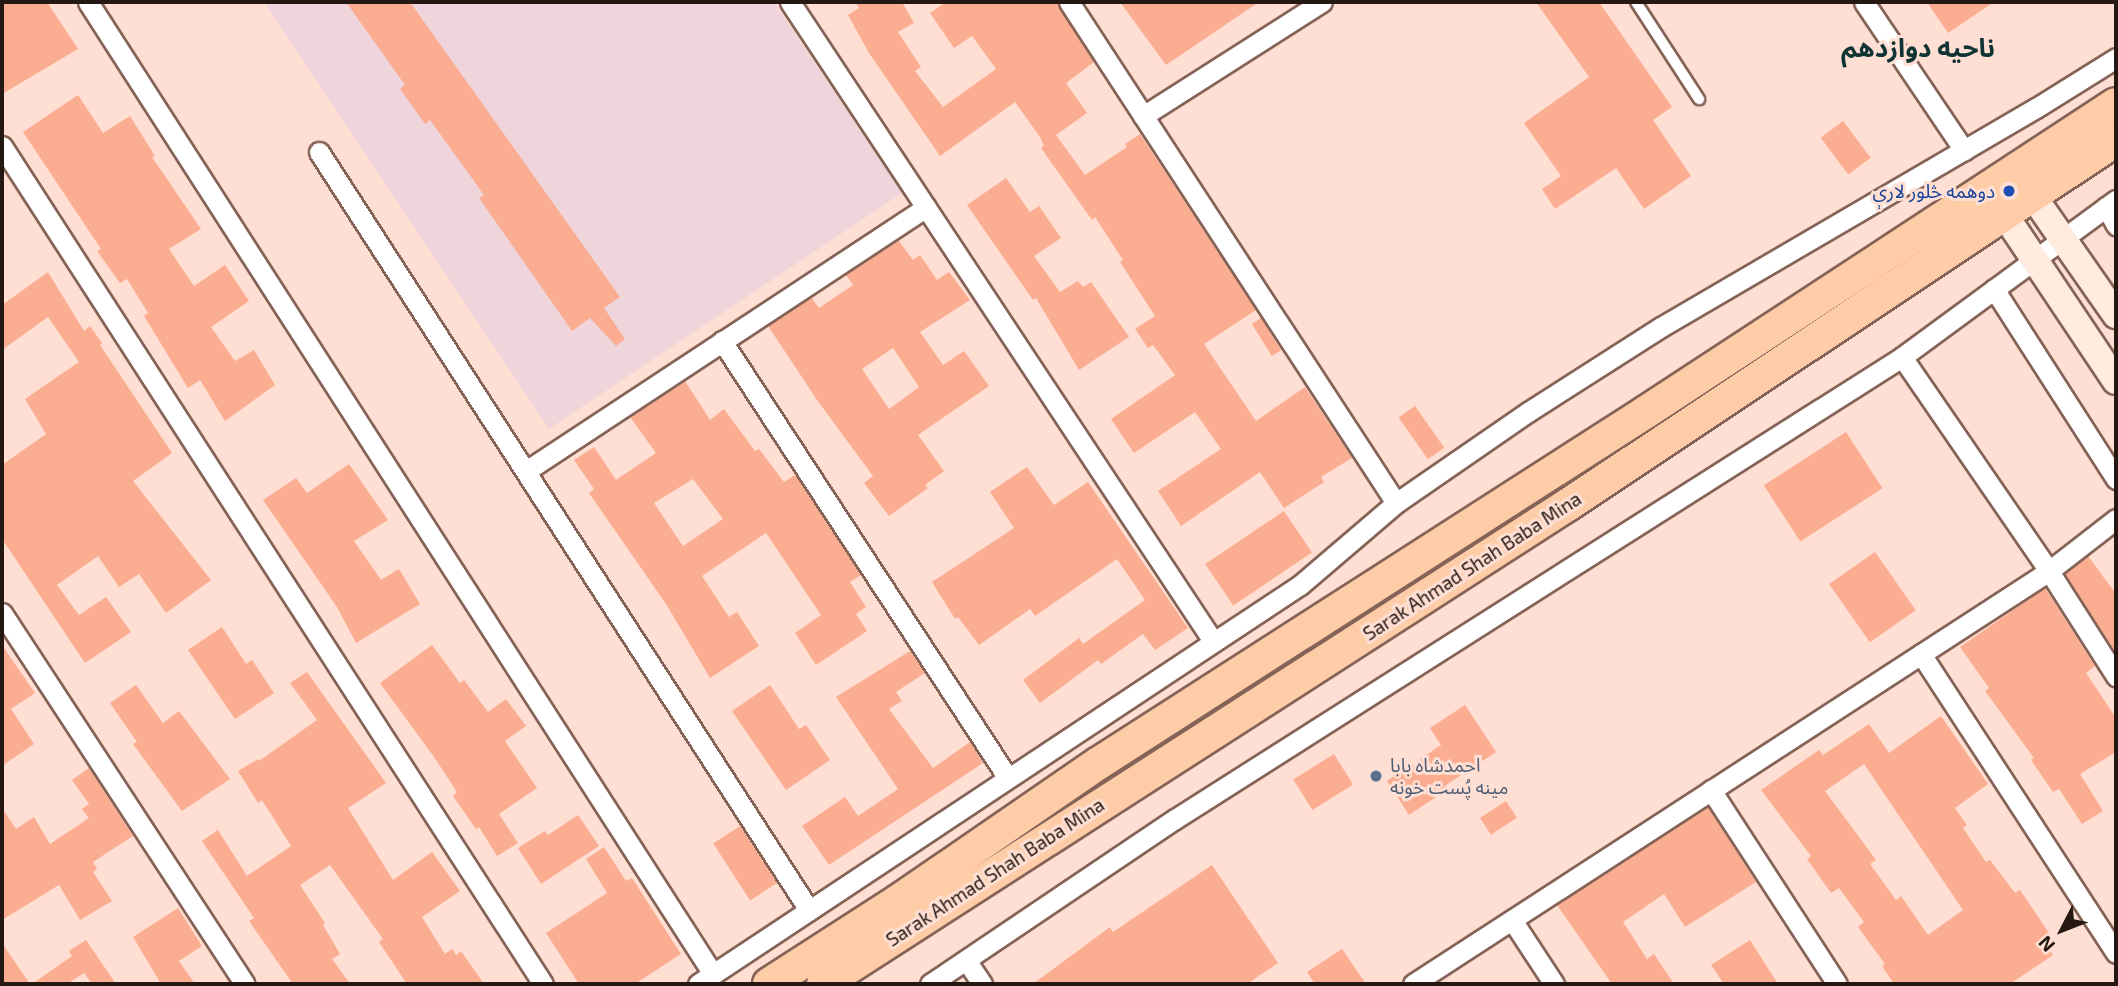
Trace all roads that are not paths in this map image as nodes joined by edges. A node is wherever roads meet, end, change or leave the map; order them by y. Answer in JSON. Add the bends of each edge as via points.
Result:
{"nodes":[{"id":1,"x":88,"y":2,"type":"edge"},
{"id":2,"x":790,"y":2,"type":"edge"},
{"id":3,"x":1069,"y":2,"type":"edge"},
{"id":4,"x":1322,"y":2,"type":"edge"},
{"id":5,"x":1636,"y":2,"type":"edge"},
{"id":6,"x":1864,"y":2,"type":"edge"},
{"id":7,"x":2116,"y":58,"type":"edge"},
{"id":8,"x":1699,"y":99,"type":"dead end"},
{"id":9,"x":2116,"y":104,"type":"edge"},
{"id":10,"x":1143,"y":116,"type":"junction"},
{"id":11,"x":2116,"y":140,"type":"edge"},
{"id":12,"x":2,"y":146,"type":"edge"},
{"id":13,"x":1964,"y":150,"type":"junction"},
{"id":14,"x":319,"y":152,"type":"dead end"},
{"id":15,"x":2024,"y":183,"type":"junction"},
{"id":16,"x":1987,"y":189,"type":"junction"},
{"id":17,"x":2111,"y":204,"type":"edge"},
{"id":18,"x":926,"y":207,"type":"junction"},
{"id":19,"x":2004,"y":216,"type":"junction"},
{"id":20,"x":2116,"y":225,"type":"edge"},
{"id":21,"x":2064,"y":238,"type":"junction"},
{"id":22,"x":2035,"y":258,"type":"junction"},
{"id":23,"x":1994,"y":289,"type":"junction"},
{"id":24,"x":2116,"y":315,"type":"edge"},
{"id":25,"x":722,"y":341,"type":"junction"},
{"id":26,"x":1902,"y":357,"type":"junction"},
{"id":27,"x":2116,"y":381,"type":"edge"},
{"id":28,"x":526,"y":471,"type":"junction"},
{"id":29,"x":2116,"y":479,"type":"edge"},
{"id":30,"x":1396,"y":503,"type":"junction"},
{"id":31,"x":2116,"y":519,"type":"edge"},
{"id":32,"x":2049,"y":571,"type":"junction"},
{"id":33,"x":2,"y":613,"type":"edge"},
{"id":34,"x":1213,"y":641,"type":"junction"},
{"id":35,"x":1921,"y":654,"type":"junction"},
{"id":36,"x":2116,"y":676,"type":"edge"},
{"id":37,"x":1008,"y":778,"type":"junction"},
{"id":38,"x":1711,"y":790,"type":"junction"},
{"id":39,"x":809,"y":910,"type":"junction"},
{"id":40,"x":1512,"y":920,"type":"junction"},
{"id":41,"x":2116,"y":953,"type":"edge"},
{"id":42,"x":966,"y":960,"type":"junction"},
{"id":43,"x":705,"y":979,"type":"edge"},
{"id":44,"x":246,"y":984,"type":"edge"},
{"id":45,"x":543,"y":984,"type":"edge"},
{"id":46,"x":769,"y":984,"type":"edge"},
{"id":47,"x":823,"y":984,"type":"edge"},
{"id":48,"x":930,"y":984,"type":"edge"},
{"id":49,"x":982,"y":984,"type":"edge"},
{"id":50,"x":1413,"y":984,"type":"edge"},
{"id":51,"x":1554,"y":984,"type":"edge"},
{"id":52,"x":1837,"y":984,"type":"edge"}],
"edges":[{"from":1,"to":43,"type":"street"},
{"from":2,"to":18,"type":"street"},
{"from":3,"to":10,"type":"street"},
{"from":4,"to":10,"type":"street"},
{"from":5,"to":8,"type":"lane"},
{"from":6,"to":13,"type":"street"},
{"from":7,"to":13,"type":"street"},
{"from":9,"to":15,"type":"highway"},
{"from":10,"to":30,"type":"street"},
{"from":11,"to":15,"type":"highway","name":"Sarak Ahmad Shah Baba Mina"},
{"from":12,"to":45,"type":"street"},
{"from":13,"to":30,"type":"street","via":[[1661,327]]},
{"from":14,"to":28,"type":"street"},
{"from":15,"to":16,"type":"highway"},
{"from":15,"to":19,"type":"highway","name":"Sarak Ahmad Shah Baba Mina"},
{"from":15,"to":21,"type":"main road"},
{"from":16,"to":19,"type":"main road"},
{"from":16,"to":46,"type":"highway","via":[[1099,763]]},
{"from":17,"to":20,"type":"street"},
{"from":17,"to":21,"type":"street"},
{"from":18,"to":25,"type":"street"},
{"from":18,"to":34,"type":"street"},
{"from":19,"to":22,"type":"main road"},
{"from":19,"to":47,"type":"highway","name":"Sarak Ahmad Shah Baba Mina","via":[[1569,504]]},
{"from":21,"to":22,"type":"street"},
{"from":21,"to":24,"type":"main road"},
{"from":22,"to":23,"type":"street"},
{"from":22,"to":27,"type":"main road"},
{"from":23,"to":26,"type":"street"},
{"from":23,"to":29,"type":"street"},
{"from":25,"to":28,"type":"street"},
{"from":25,"to":37,"type":"street"},
{"from":26,"to":32,"type":"street"},
{"from":26,"to":42,"type":"street","via":[[1175,819]]},
{"from":28,"to":39,"type":"street"},
{"from":30,"to":34,"type":"street","via":[[1300,585]]},
{"from":31,"to":32,"type":"street"},
{"from":32,"to":35,"type":"street"},
{"from":32,"to":36,"type":"street"},
{"from":33,"to":44,"type":"street"},
{"from":34,"to":37,"type":"street"},
{"from":35,"to":38,"type":"street"},
{"from":35,"to":41,"type":"street"},
{"from":37,"to":39,"type":"street"},
{"from":38,"to":40,"type":"street"},
{"from":38,"to":52,"type":"street"},
{"from":39,"to":43,"type":"street"},
{"from":40,"to":50,"type":"street"},
{"from":40,"to":51,"type":"street"},
{"from":42,"to":48,"type":"street"},
{"from":42,"to":49,"type":"street"}]}
